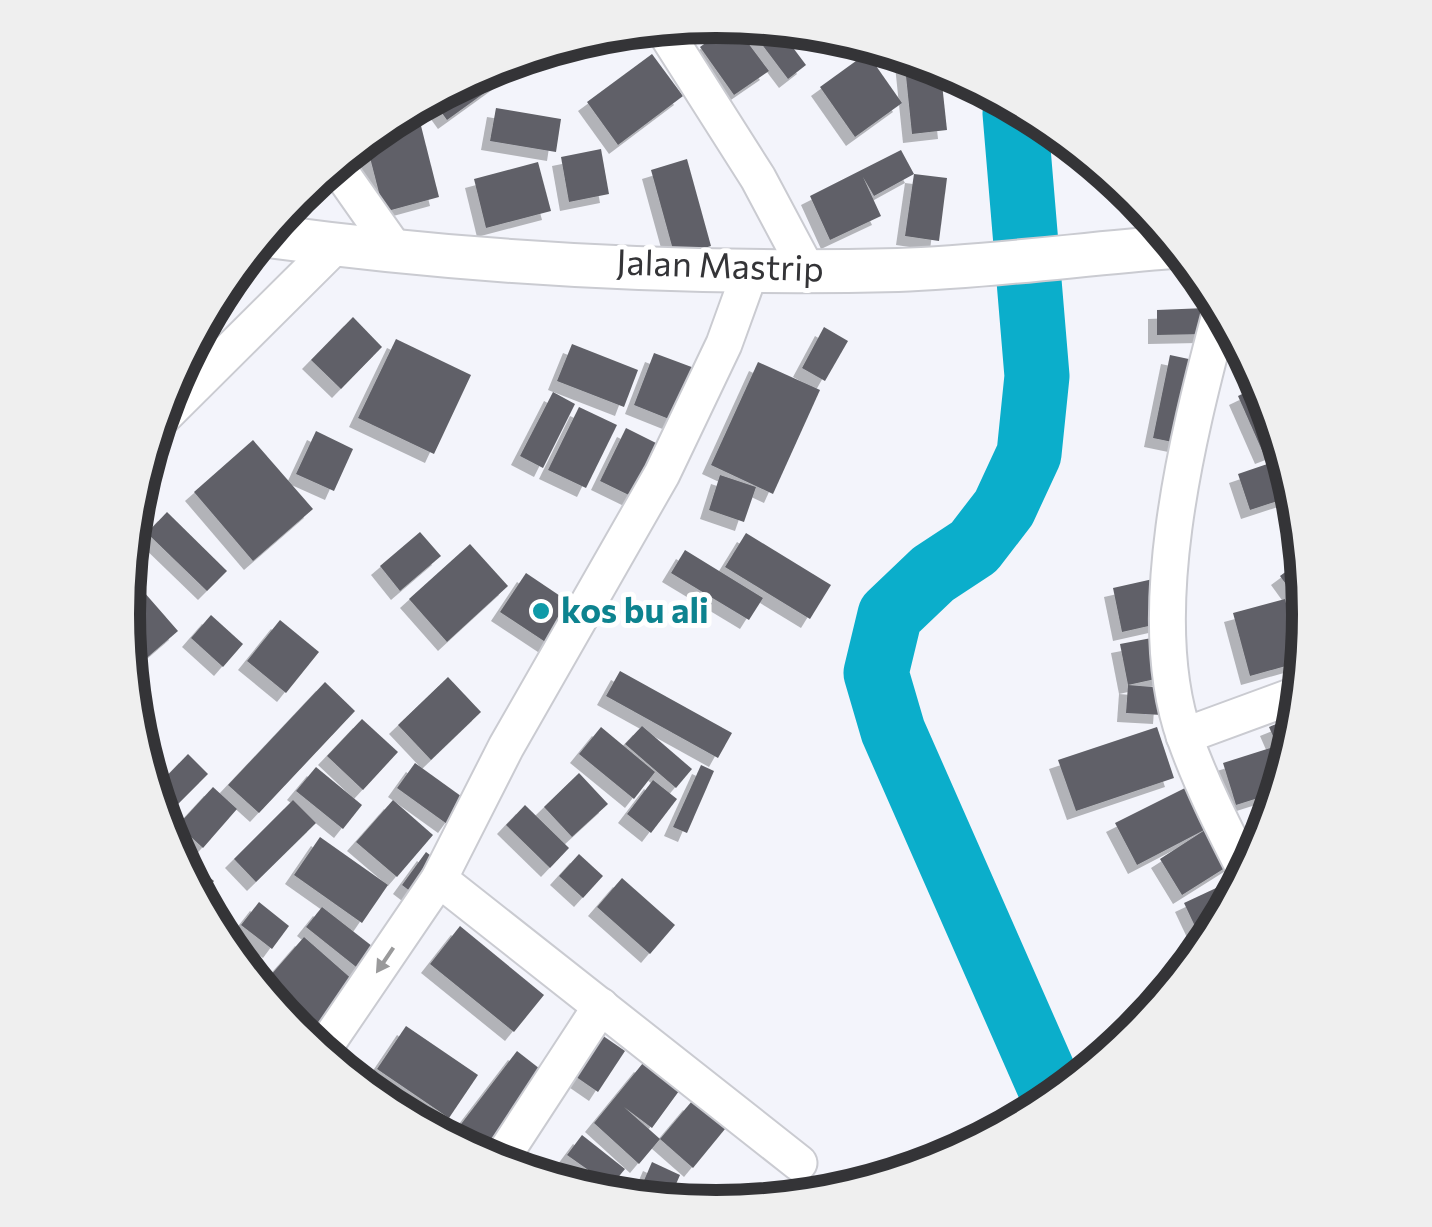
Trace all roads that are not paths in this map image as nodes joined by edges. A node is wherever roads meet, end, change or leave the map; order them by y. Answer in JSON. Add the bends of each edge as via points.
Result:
{"nodes":[{"id":1,"x":670,"y":40,"type":"edge"},
{"id":2,"x":343,"y":175,"type":"edge"},
{"id":3,"x":280,"y":238,"type":"edge"},
{"id":4,"x":336,"y":245,"type":"junction"},
{"id":5,"x":1161,"y":249,"type":"edge"},
{"id":6,"x":396,"y":251,"type":"junction"},
{"id":7,"x":807,"y":270,"type":"junction"},
{"id":8,"x":750,"y":272,"type":"junction"},
{"id":9,"x":1216,"y":328,"type":"edge"},
{"id":10,"x":183,"y":397,"type":"edge"},
{"id":11,"x":1285,"y":699,"type":"edge"},
{"id":12,"x":1184,"y":736,"type":"junction"},
{"id":13,"x":1238,"y":856,"type":"edge"},
{"id":14,"x":439,"y":878,"type":"junction"},
{"id":15,"x":601,"y":1006,"type":"junction"},
{"id":16,"x":329,"y":1040,"type":"edge"},
{"id":17,"x":507,"y":1150,"type":"edge"},
{"id":18,"x":799,"y":1162,"type":"dead end"}],
"edges":[{"from":1,"to":7,"type":"street"},
{"from":2,"to":6,"type":"street"},
{"from":3,"to":4,"type":"main road","name":"Jalan Mastrip"},
{"from":4,"to":6,"type":"main road","name":"Jalan Mastrip"},
{"from":4,"to":10,"type":"street"},
{"from":5,"to":7,"type":"main road","name":"Jalan Mastrip","via":[[902,270]]},
{"from":6,"to":8,"type":"main road","name":"Jalan Mastrip"},
{"from":7,"to":8,"type":"main road","name":"Jalan Mastrip"},
{"from":8,"to":14,"type":"street","via":[[662,474]]},
{"from":9,"to":12,"type":"street","via":[[1183,475],[1168,600],[1172,685]]},
{"from":11,"to":12,"type":"street"},
{"from":12,"to":13,"type":"street"},
{"from":14,"to":15,"type":"street"},
{"from":14,"to":16,"type":"street","one_way":true},
{"from":15,"to":17,"type":"street"},
{"from":15,"to":18,"type":"street"}]}
